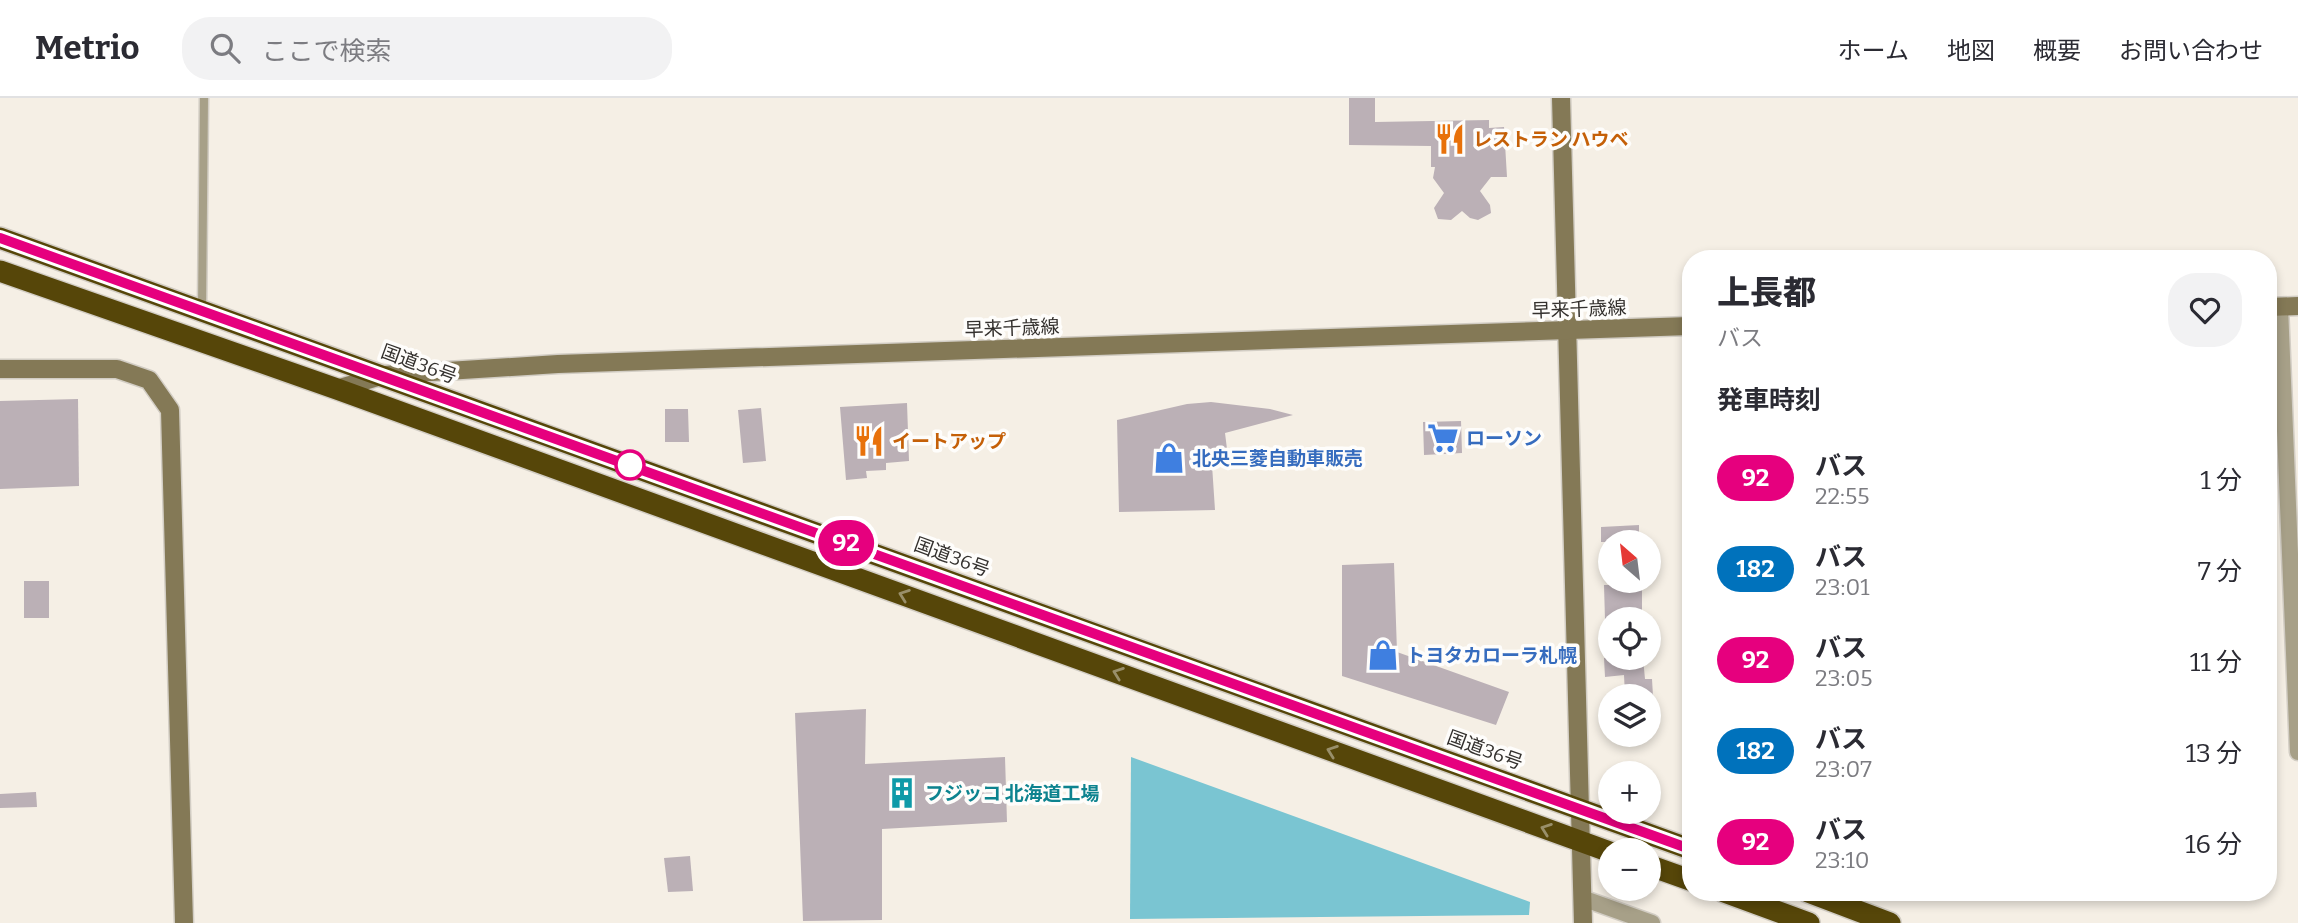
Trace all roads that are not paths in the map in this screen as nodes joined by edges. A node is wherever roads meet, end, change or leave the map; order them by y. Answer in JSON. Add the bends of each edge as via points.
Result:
{"nodes":[{"id":1,"x":204,"y":98,"type":"edge"},
{"id":2,"x":1561,"y":98,"type":"edge"},
{"id":3,"x":0,"y":238,"type":"edge"},
{"id":4,"x":0,"y":271,"type":"edge"},
{"id":5,"x":2282,"y":307,"type":"edge"},
{"id":6,"x":202,"y":310,"type":"junction"},
{"id":7,"x":1682,"y":326,"type":"edge"},
{"id":8,"x":1567,"y":331,"type":"junction"},
{"id":9,"x":0,"y":369,"type":"edge"},
{"id":10,"x":384,"y":375,"type":"junction"},
{"id":11,"x":337,"y":389,"type":"junction"},
{"id":12,"x":2298,"y":752,"type":"edge"},
{"id":13,"x":1580,"y":809,"type":"junction"},
{"id":14,"x":1580,"y":841,"type":"junction"},
{"id":15,"x":1682,"y":846,"type":"edge"},
{"id":16,"x":1598,"y":848,"type":"edge"},
{"id":17,"x":1661,"y":870,"type":"edge"},
{"id":18,"x":1682,"y":877,"type":"edge"},
{"id":19,"x":1582,"y":898,"type":"junction"},
{"id":20,"x":1749,"y":901,"type":"edge"},
{"id":21,"x":1832,"y":901,"type":"edge"},
{"id":22,"x":184,"y":923,"type":"edge"},
{"id":23,"x":1583,"y":923,"type":"edge"},
{"id":24,"x":1652,"y":923,"type":"edge"},
{"id":25,"x":1809,"y":923,"type":"edge"},
{"id":26,"x":1890,"y":923,"type":"edge"}],
"edges":[{"from":1,"to":6,"type":"lane"},
{"from":2,"to":8,"type":"street"},
{"from":3,"to":6,"type":"highway","name":"国道36号"},
{"from":4,"to":11,"type":"highway"},
{"from":5,"to":12,"type":"street"},
{"from":6,"to":10,"type":"highway","name":"国道36号"},
{"from":7,"to":8,"type":"street","name":"早来千歳線"},
{"from":8,"to":10,"type":"street","name":"早来千歳線","via":[[558,364]]},
{"from":8,"to":13,"type":"street"},
{"from":9,"to":22,"type":"street","via":[[117,369],[149,380],[170,410]]},
{"from":10,"to":11,"type":"street","name":"早来千歳線"},
{"from":10,"to":13,"type":"highway","name":"国道36号"},
{"from":14,"to":11,"type":"highway","one_way":true},
{"from":13,"to":14,"type":"street"},
{"from":13,"to":15,"type":"highway","name":"国道36号"},
{"from":14,"to":16,"type":"highway"},
{"from":14,"to":19,"type":"street"},
{"from":17,"to":18,"type":"highway"},
{"from":19,"to":23,"type":"street"},
{"from":19,"to":24,"type":"street"},
{"from":20,"to":25,"type":"highway"},
{"from":21,"to":26,"type":"highway"}]}
